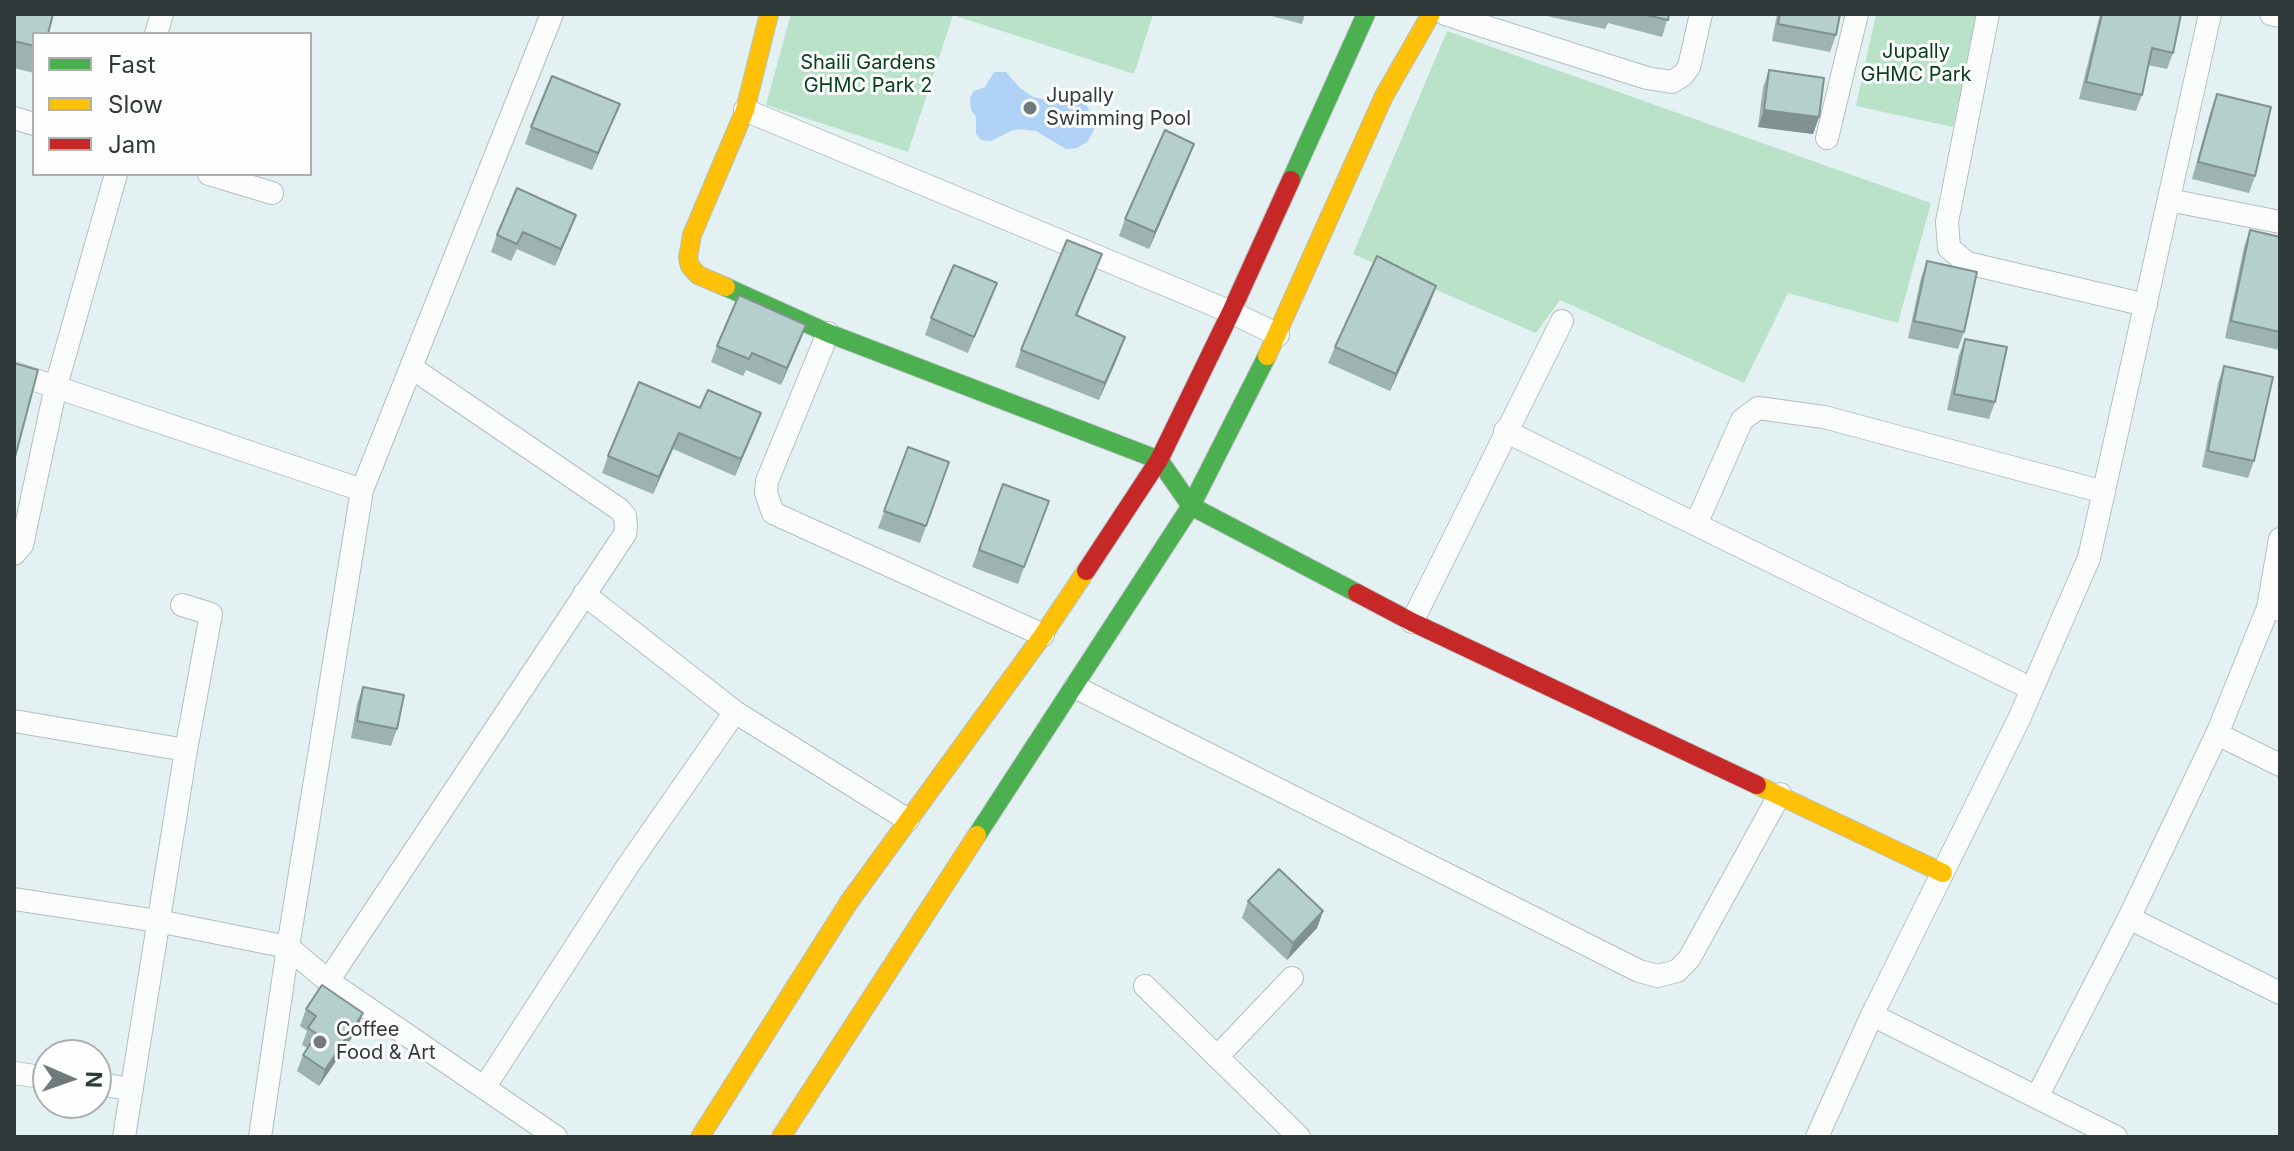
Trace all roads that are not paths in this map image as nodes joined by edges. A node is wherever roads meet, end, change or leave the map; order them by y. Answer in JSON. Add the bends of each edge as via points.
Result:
{"nodes":[{"id":1,"x":552,"y":14,"type":"edge"},
{"id":2,"x":769,"y":14,"type":"edge"},
{"id":3,"x":1366,"y":14,"type":"edge"},
{"id":4,"x":1431,"y":14,"type":"edge"},
{"id":5,"x":1445,"y":14,"type":"edge"},
{"id":6,"x":1701,"y":14,"type":"edge"},
{"id":7,"x":1857,"y":14,"type":"edge"},
{"id":8,"x":1988,"y":14,"type":"edge"},
{"id":9,"x":2210,"y":14,"type":"edge"},
{"id":10,"x":2271,"y":14,"type":"edge"},
{"id":11,"x":2280,"y":16,"type":"edge"},
{"id":12,"x":745,"y":110,"type":"junction"},
{"id":13,"x":1827,"y":138,"type":"dead end"},
{"id":14,"x":115,"y":176,"type":"edge"},
{"id":15,"x":216,"y":176,"type":"edge"},
{"id":16,"x":272,"y":193,"type":"dead end"},
{"id":17,"x":2169,"y":200,"type":"junction"},
{"id":18,"x":2280,"y":222,"type":"edge"},
{"id":19,"x":2146,"y":305,"type":"junction"},
{"id":20,"x":1231,"y":312,"type":"junction"},
{"id":21,"x":1562,"y":321,"type":"dead end"},
{"id":22,"x":828,"y":333,"type":"junction"},
{"id":23,"x":1278,"y":335,"type":"junction"},
{"id":24,"x":412,"y":368,"type":"junction"},
{"id":25,"x":14,"y":373,"type":"edge"},
{"id":26,"x":56,"y":386,"type":"junction"},
{"id":27,"x":1505,"y":431,"type":"junction"},
{"id":28,"x":1159,"y":460,"type":"junction"},
{"id":29,"x":362,"y":490,"type":"junction"},
{"id":30,"x":2104,"y":492,"type":"junction"},
{"id":31,"x":1191,"y":506,"type":"junction"},
{"id":32,"x":1696,"y":524,"type":"junction"},
{"id":33,"x":2280,"y":539,"type":"edge"},
{"id":34,"x":14,"y":554,"type":"edge"},
{"id":35,"x":584,"y":594,"type":"junction"},
{"id":36,"x":182,"y":605,"type":"dead end"},
{"id":37,"x":2274,"y":609,"type":"edge"},
{"id":38,"x":1412,"y":622,"type":"junction"},
{"id":39,"x":1043,"y":635,"type":"junction"},
{"id":40,"x":1075,"y":687,"type":"junction"},
{"id":41,"x":2032,"y":689,"type":"junction"},
{"id":42,"x":735,"y":712,"type":"junction"},
{"id":43,"x":14,"y":721,"type":"edge"},
{"id":44,"x":2217,"y":734,"type":"junction"},
{"id":45,"x":186,"y":750,"type":"junction"},
{"id":46,"x":2280,"y":765,"type":"edge"},
{"id":47,"x":1780,"y":794,"type":"junction"},
{"id":48,"x":908,"y":820,"type":"junction"},
{"id":49,"x":1943,"y":873,"type":"junction"},
{"id":50,"x":14,"y":899,"type":"edge"},
{"id":51,"x":2129,"y":918,"type":"junction"},
{"id":52,"x":158,"y":921,"type":"junction"},
{"id":53,"x":288,"y":947,"type":"junction"},
{"id":54,"x":1292,"y":978,"type":"dead end"},
{"id":55,"x":328,"y":981,"type":"junction"},
{"id":56,"x":1145,"y":986,"type":"dead end"},
{"id":57,"x":2280,"y":993,"type":"edge"},
{"id":58,"x":1872,"y":1015,"type":"junction"},
{"id":59,"x":1217,"y":1057,"type":"junction"},
{"id":60,"x":112,"y":1086,"type":"edge"},
{"id":61,"x":484,"y":1088,"type":"junction"},
{"id":62,"x":132,"y":1089,"type":"junction"},
{"id":63,"x":2037,"y":1097,"type":"junction"},
{"id":64,"x":124,"y":1137,"type":"edge"},
{"id":65,"x":260,"y":1137,"type":"edge"},
{"id":66,"x":556,"y":1137,"type":"edge"},
{"id":67,"x":700,"y":1137,"type":"edge"},
{"id":68,"x":781,"y":1137,"type":"edge"},
{"id":69,"x":1299,"y":1137,"type":"edge"},
{"id":70,"x":1817,"y":1137,"type":"edge"},
{"id":71,"x":2116,"y":1137,"type":"edge"}],
"edges":[{"from":1,"to":24,"type":"street"},
{"from":2,"to":12,"type":"street"},
{"from":3,"to":20,"type":"street"},
{"from":4,"to":23,"type":"street","via":[[1384,96]]},
{"from":5,"to":6,"type":"street","via":[[1672,82],[1689,67]]},
{"from":7,"to":13,"type":"street"},
{"from":8,"to":19,"type":"street","via":[[1947,222],[1949,248],[1967,263]]},
{"from":9,"to":17,"type":"street"},
{"from":10,"to":11,"type":"street"},
{"from":12,"to":20,"type":"street"},
{"from":12,"to":22,"type":"street","via":[[692,235],[690,266],[710,282]]},
{"from":14,"to":26,"type":"street"},
{"from":15,"to":16,"type":"street"},
{"from":17,"to":18,"type":"street"},
{"from":17,"to":19,"type":"street"},
{"from":19,"to":30,"type":"street"},
{"from":20,"to":23,"type":"street"},
{"from":20,"to":28,"type":"street"},
{"from":21,"to":27,"type":"street"},
{"from":22,"to":28,"type":"street"},
{"from":22,"to":39,"type":"street","via":[[767,481],[773,513]]},
{"from":23,"to":31,"type":"street"},
{"from":24,"to":29,"type":"street"},
{"from":24,"to":35,"type":"street","via":[[625,516],[625,534]]},
{"from":25,"to":26,"type":"street"},
{"from":26,"to":29,"type":"street"},
{"from":26,"to":34,"type":"street","via":[[22,545]]},
{"from":27,"to":32,"type":"street"},
{"from":27,"to":38,"type":"street"},
{"from":28,"to":31,"type":"street"},
{"from":28,"to":39,"type":"street"},
{"from":29,"to":53,"type":"street"},
{"from":30,"to":32,"type":"street","via":[[1824,417],[1758,408],[1742,420]]},
{"from":30,"to":41,"type":"street","via":[[2089,558]]},
{"from":31,"to":38,"type":"street"},
{"from":31,"to":40,"type":"street"},
{"from":32,"to":41,"type":"street"},
{"from":33,"to":37,"type":"street"},
{"from":35,"to":42,"type":"street"},
{"from":35,"to":55,"type":"street"},
{"from":36,"to":45,"type":"street","via":[[211,614]]},
{"from":37,"to":44,"type":"street"},
{"from":38,"to":47,"type":"street"},
{"from":39,"to":48,"type":"street"},
{"from":40,"to":47,"type":"street","via":[[1658,976],[1677,971],[1689,959]]},
{"from":40,"to":68,"type":"street"},
{"from":41,"to":49,"type":"street"},
{"from":42,"to":48,"type":"street"},
{"from":42,"to":61,"type":"street"},
{"from":43,"to":45,"type":"street"},
{"from":44,"to":46,"type":"street"},
{"from":44,"to":51,"type":"street"},
{"from":45,"to":52,"type":"street"},
{"from":47,"to":49,"type":"street"},
{"from":48,"to":67,"type":"street","via":[[849,902]]},
{"from":49,"to":58,"type":"street"},
{"from":50,"to":52,"type":"street"},
{"from":51,"to":57,"type":"street"},
{"from":51,"to":63,"type":"street"},
{"from":52,"to":53,"type":"street"},
{"from":52,"to":62,"type":"street"},
{"from":53,"to":55,"type":"street"},
{"from":53,"to":65,"type":"street"},
{"from":54,"to":59,"type":"street"},
{"from":55,"to":61,"type":"street"},
{"from":56,"to":59,"type":"street"},
{"from":58,"to":63,"type":"street"},
{"from":58,"to":70,"type":"street"},
{"from":59,"to":69,"type":"street"},
{"from":60,"to":62,"type":"street"},
{"from":61,"to":66,"type":"street"},
{"from":62,"to":64,"type":"street"},
{"from":63,"to":71,"type":"street"}]}
